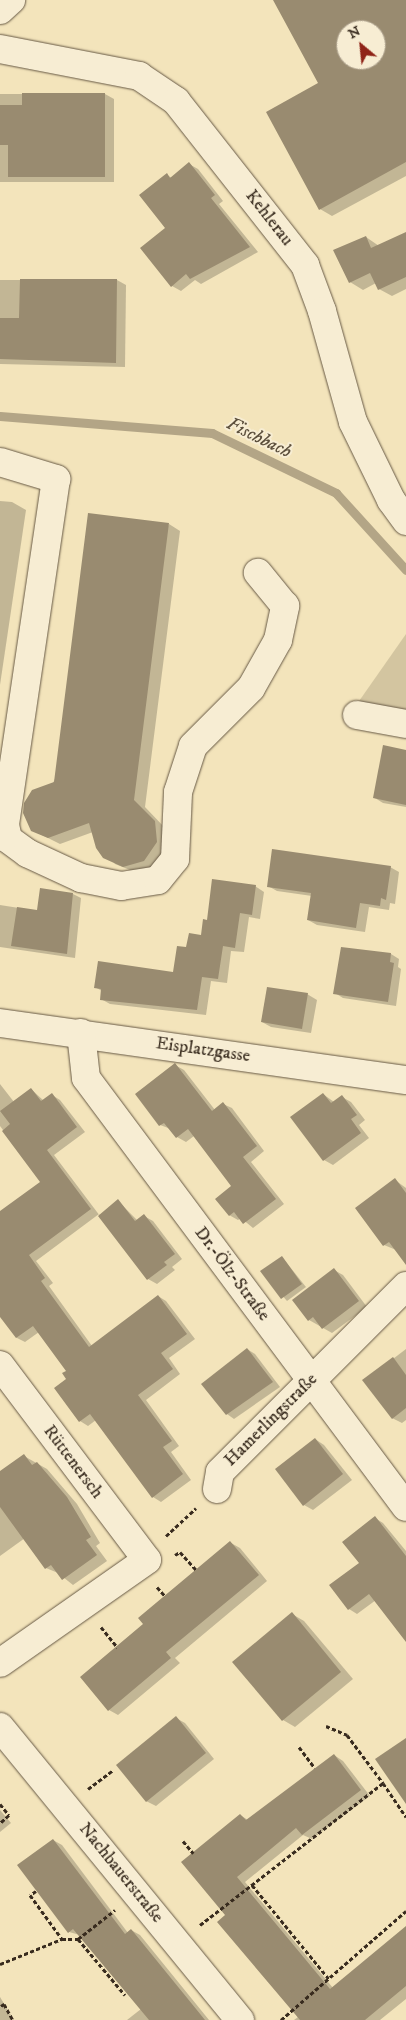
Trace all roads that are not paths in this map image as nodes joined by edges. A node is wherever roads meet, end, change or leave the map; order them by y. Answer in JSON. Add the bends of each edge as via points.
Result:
{"nodes":[{"id":1,"x":11,"y":0,"type":"edge"},
{"id":2,"x":0,"y":10,"type":"edge"},
{"id":3,"x":0,"y":49,"type":"edge"},
{"id":4,"x":0,"y":462,"type":"edge"},
{"id":5,"x":406,"y":521,"type":"edge"},
{"id":6,"x":258,"y":573,"type":"dead end"},
{"id":7,"x":356,"y":715,"type":"dead end"},
{"id":8,"x":406,"y":724,"type":"edge"},
{"id":9,"x":4,"y":839,"type":"edge"},
{"id":10,"x":0,"y":1023,"type":"edge"},
{"id":11,"x":80,"y":1033,"type":"junction"},
{"id":12,"x":406,"y":1080,"type":"edge"},
{"id":13,"x":406,"y":1286,"type":"edge"},
{"id":14,"x":0,"y":1365,"type":"edge"},
{"id":15,"x":310,"y":1380,"type":"junction"},
{"id":16,"x":217,"y":1489,"type":"road end"},
{"id":17,"x":406,"y":1507,"type":"edge"},
{"id":18,"x":0,"y":1663,"type":"edge"},
{"id":19,"x":0,"y":1726,"type":"edge"},
{"id":20,"x":240,"y":2020,"type":"edge"}],
"edges":[{"from":1,"to":2,"type":"street"},
{"from":3,"to":5,"type":"street","name":"Kehlerau","via":[[139,76],[176,101],[305,264],[322,311],[352,422],[391,500]]},
{"from":4,"to":9,"type":"street","via":[[56,479]]},
{"from":6,"to":9,"type":"street","via":[[285,606],[278,640],[251,688],[193,746],[178,792],[175,859],[158,880],[121,886],[80,878]]},
{"from":7,"to":8,"type":"street"},
{"from":10,"to":11,"type":"street","name":"Eisplatzgasse"},
{"from":11,"to":12,"type":"street","name":"Eisplatzgasse"},
{"from":11,"to":15,"type":"street","name":"Dr.-Ölz-Straße","via":[[86,1078]]},
{"from":13,"to":15,"type":"street","name":"Hamerlingstraße"},
{"from":14,"to":18,"type":"street","name":"Rüttenersch","via":[[147,1560]]},
{"from":15,"to":16,"type":"street","name":"Hamerlingstraße","via":[[220,1472]]},
{"from":15,"to":17,"type":"street","name":"Dr.-Ölz-Straße"},
{"from":19,"to":20,"type":"street","name":"Nachbauerstraße"}]}
